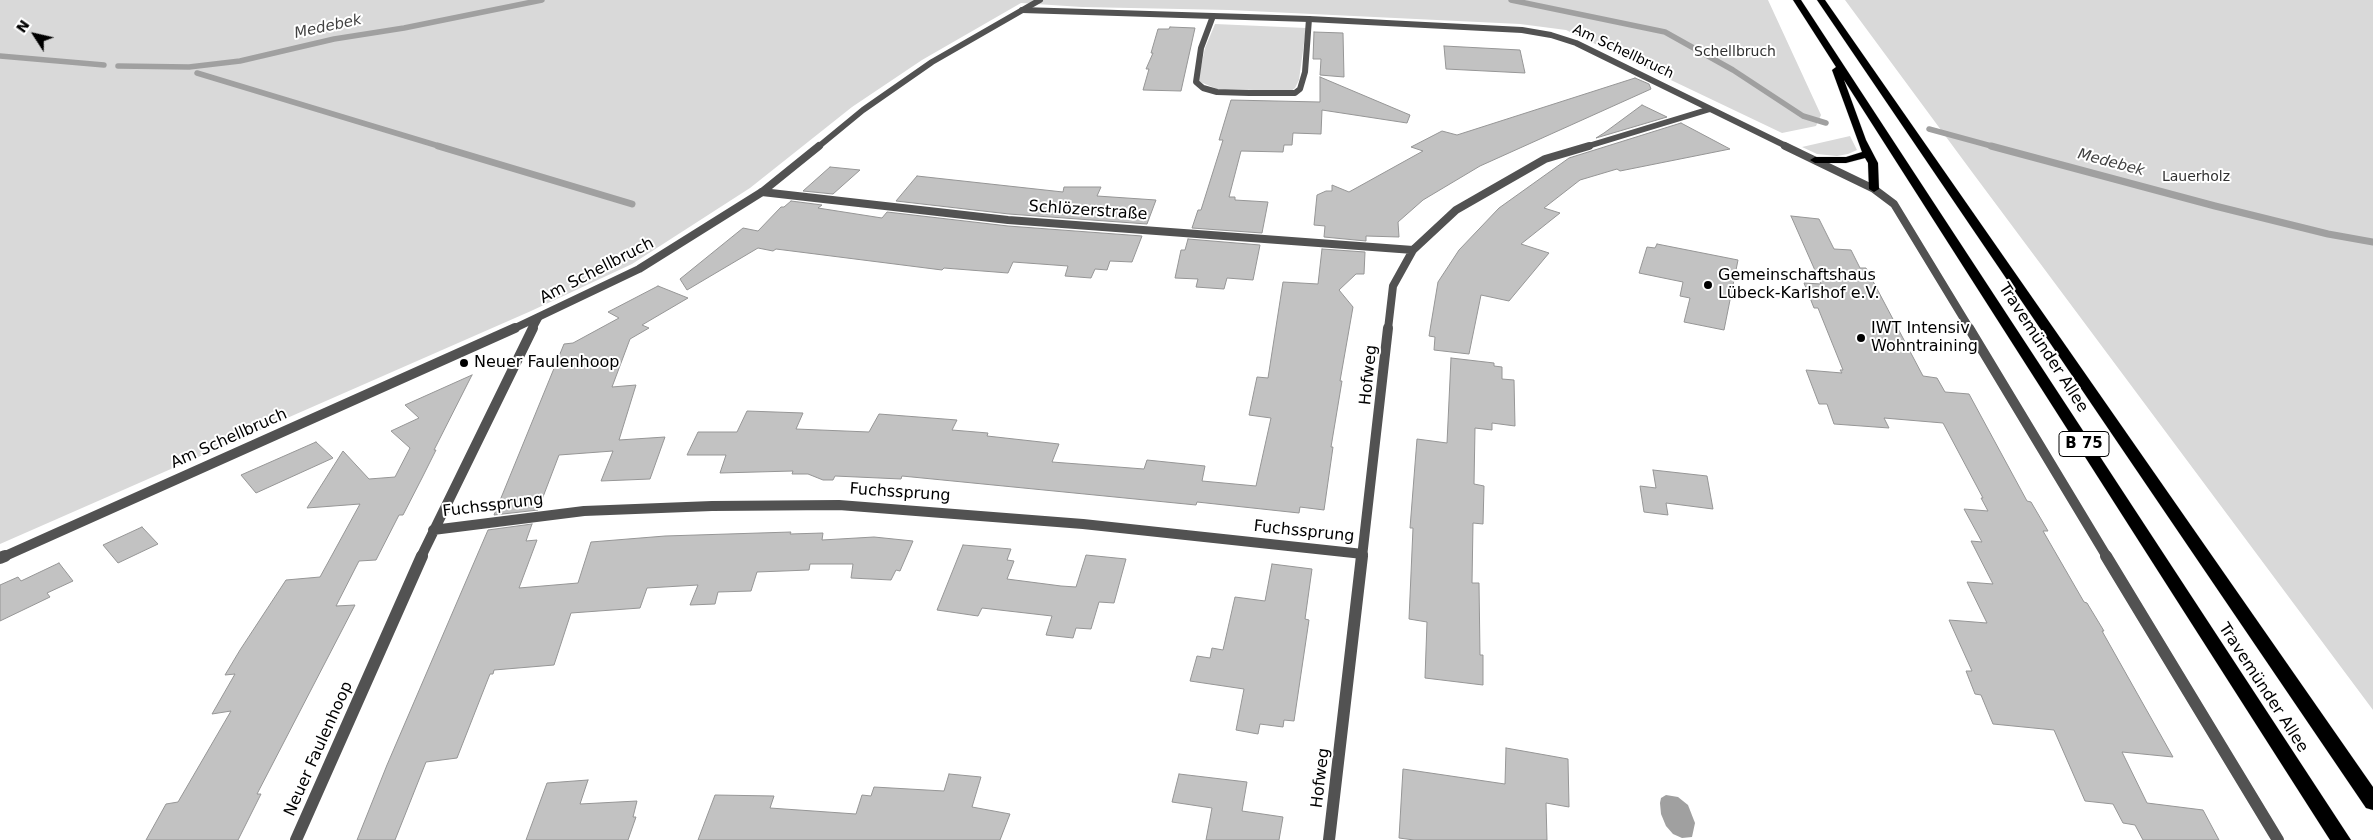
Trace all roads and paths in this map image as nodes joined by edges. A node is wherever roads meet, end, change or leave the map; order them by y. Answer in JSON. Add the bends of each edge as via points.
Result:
{"nodes":[{"id":1,"x":1040,"y":0,"type":"edge"},
{"id":2,"x":1797,"y":0,"type":"edge"},
{"id":3,"x":1821,"y":0,"type":"edge"},
{"id":4,"x":1022,"y":10,"type":"junction"},
{"id":5,"x":1213,"y":16,"type":"junction"},
{"id":6,"x":1309,"y":19,"type":"junction"},
{"id":7,"x":1828,"y":48,"type":"junction"},
{"id":8,"x":1710,"y":109,"type":"junction"},
{"id":9,"x":1868,"y":154,"type":"junction"},
{"id":10,"x":1814,"y":160,"type":"junction"},
{"id":11,"x":1874,"y":189,"type":"junction"},
{"id":12,"x":762,"y":192,"type":"junction"},
{"id":13,"x":1413,"y":250,"type":"junction"},
{"id":14,"x":538,"y":318,"type":"junction"},
{"id":15,"x":433,"y":530,"type":"junction"},
{"id":16,"x":1363,"y":554,"type":"junction"},
{"id":17,"x":0,"y":558,"type":"edge"},
{"id":18,"x":2373,"y":802,"type":"edge"},
{"id":19,"x":296,"y":840,"type":"edge"},
{"id":20,"x":1329,"y":840,"type":"edge"},
{"id":21,"x":2278,"y":840,"type":"edge"},
{"id":22,"x":2341,"y":840,"type":"edge"}],
"edges":[{"from":1,"to":4,"type":"street"},
{"from":2,"to":7,"type":"highway","name":"Travemünder Allee","number":"B 75"},
{"from":3,"to":18,"type":"highway","name":"Travemünder Allee","number":"B 75"},
{"from":4,"to":5,"type":"street","name":"Am Schellbruch"},
{"from":4,"to":12,"type":"street","name":"Am Schellbruch","via":[[932,62],[863,110]]},
{"from":5,"to":6,"type":"street","name":"Am Schellbruch"},
{"from":5,"to":6,"type":"street","via":[[1201,48],[1196,82],[1217,92],[1295,93],[1305,72]]},
{"from":6,"to":8,"type":"street","name":"Am Schellbruch","via":[[1522,30],[1551,35],[1576,43]]},
{"from":7,"to":9,"type":"highway"},
{"from":7,"to":22,"type":"highway","name":"Travemünder Allee","number":"B 75"},
{"from":8,"to":10,"type":"street","name":"Am Schellbruch"},
{"from":8,"to":13,"type":"street","name":"Hofweg","via":[[1545,159],[1456,210]]},
{"from":9,"to":10,"type":"highway","via":[[1846,160]]},
{"from":9,"to":11,"type":"highway","via":[[1873,163]]},
{"from":10,"to":11,"type":"street","name":"Am Schellbruch"},
{"from":11,"to":21,"type":"street","via":[[1894,204]]},
{"from":12,"to":13,"type":"street","name":"Schlözerstraße","via":[[1008,220]]},
{"from":12,"to":14,"type":"street","name":"Am Schellbruch","via":[[640,270]]},
{"from":13,"to":16,"type":"street","name":"Hofweg","via":[[1394,286]]},
{"from":14,"to":15,"type":"street","name":"Neuer Faulenhoop"},
{"from":14,"to":17,"type":"street","name":"Am Schellbruch"},
{"from":15,"to":16,"type":"street","name":"Fuchssprung","via":[[584,511],[839,505],[1083,524]]},
{"from":15,"to":19,"type":"street","name":"Neuer Faulenhoop"},
{"from":16,"to":20,"type":"street","name":"Hofweg"}]}
